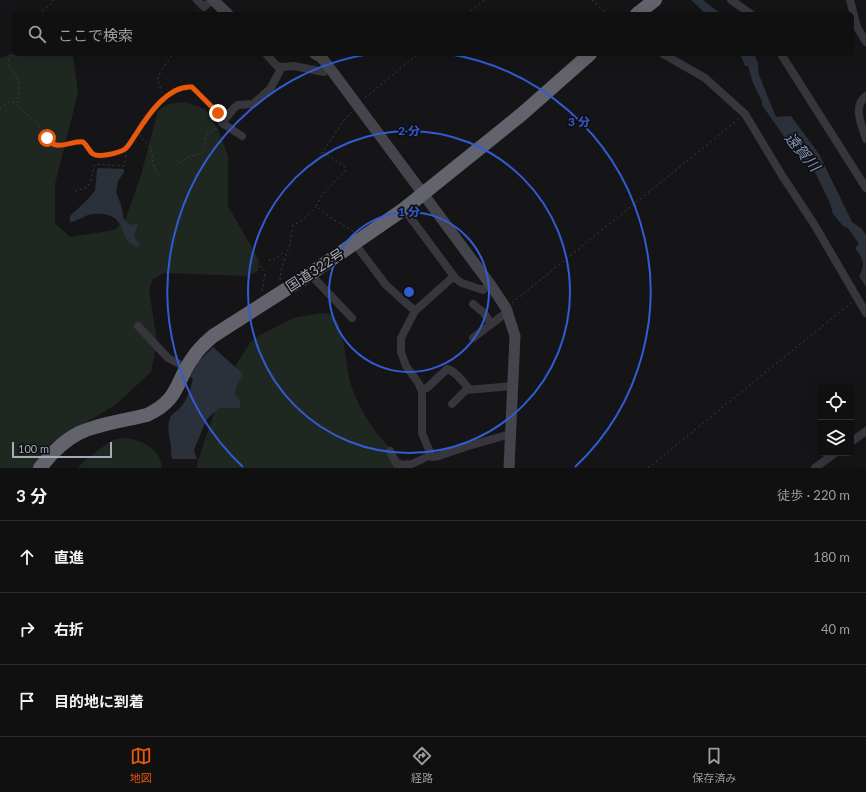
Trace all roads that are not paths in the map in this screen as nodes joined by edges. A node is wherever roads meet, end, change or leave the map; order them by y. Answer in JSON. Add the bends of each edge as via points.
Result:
{"nodes":[{"id":1,"x":197,"y":0,"type":"edge"},
{"id":2,"x":213,"y":0,"type":"edge"},
{"id":3,"x":654,"y":0,"type":"edge"},
{"id":4,"x":731,"y":0,"type":"edge"},
{"id":5,"x":850,"y":0,"type":"edge"},
{"id":6,"x":226,"y":12,"type":"edge"},
{"id":7,"x":639,"y":12,"type":"edge"},
{"id":8,"x":748,"y":12,"type":"edge"},
{"id":9,"x":852,"y":12,"type":"edge"},
{"id":10,"x":854,"y":23,"type":"edge"},
{"id":11,"x":856,"y":34,"type":"edge"},
{"id":12,"x":866,"y":42,"type":"edge"},
{"id":13,"x":268,"y":56,"type":"edge"},
{"id":14,"x":319,"y":56,"type":"edge"},
{"id":15,"x":588,"y":56,"type":"edge"},
{"id":16,"x":666,"y":56,"type":"edge"},
{"id":17,"x":782,"y":56,"type":"edge"},
{"id":18,"x":329,"y":66,"type":"junction"},
{"id":19,"x":282,"y":67,"type":"junction"},
{"id":20,"x":866,"y":96,"type":"edge"},
{"id":21,"x":242,"y":136,"type":"dead end"},
{"id":22,"x":866,"y":140,"type":"edge"},
{"id":23,"x":866,"y":188,"type":"edge"},
{"id":24,"x":424,"y":194,"type":"junction"},
{"id":25,"x":404,"y":209,"type":"junction"},
{"id":26,"x":359,"y":241,"type":"junction"},
{"id":27,"x":310,"y":274,"type":"junction"},
{"id":28,"x":454,"y":276,"type":"junction"},
{"id":29,"x":490,"y":284,"type":"junction"},
{"id":30,"x":473,"y":304,"type":"dead end"},
{"id":31,"x":506,"y":310,"type":"junction"},
{"id":32,"x":415,"y":311,"type":"junction"},
{"id":33,"x":866,"y":313,"type":"edge"},
{"id":34,"x":352,"y":318,"type":"dead end"},
{"id":35,"x":491,"y":324,"type":"junction"},
{"id":36,"x":138,"y":326,"type":"dead end"},
{"id":37,"x":473,"y":338,"type":"dead end"},
{"id":38,"x":187,"y":368,"type":"junction"},
{"id":39,"x":513,"y":386,"type":"junction"},
{"id":40,"x":421,"y":389,"type":"junction"},
{"id":41,"x":469,"y":389,"type":"junction"},
{"id":42,"x":452,"y":404,"type":"dead end"},
{"id":43,"x":866,"y":431,"type":"edge"},
{"id":44,"x":510,"y":434,"type":"junction"},
{"id":45,"x":854,"y":440,"type":"edge"},
{"id":46,"x":390,"y":451,"type":"dead end"},
{"id":47,"x":431,"y":455,"type":"junction"},
{"id":48,"x":831,"y":456,"type":"edge"},
{"id":49,"x":415,"y":465,"type":"edge"},
{"id":50,"x":40,"y":468,"type":"edge"},
{"id":51,"x":508,"y":468,"type":"edge"},
{"id":52,"x":814,"y":468,"type":"edge"}],
"edges":[{"from":1,"to":2,"type":"street","via":[[204,7]]},
{"from":2,"to":6,"type":"street"},
{"from":3,"to":7,"type":"highway"},
{"from":4,"to":8,"type":"street"},
{"from":5,"to":9,"type":"street"},
{"from":10,"to":11,"type":"street"},
{"from":11,"to":12,"type":"street"},
{"from":13,"to":19,"type":"street","via":[[277,66]]},
{"from":14,"to":18,"type":"street"},
{"from":15,"to":24,"type":"highway","name":"国道322号"},
{"from":16,"to":33,"type":"street","via":[[705,78],[745,114]]},
{"from":17,"to":23,"type":"street"},
{"from":18,"to":19,"type":"street","via":[[324,72],[294,66]]},
{"from":18,"to":24,"type":"street","via":[[356,107]]},
{"from":19,"to":21,"type":"street","via":[[270,89],[253,104],[238,105],[223,121]]},
{"from":20,"to":22,"type":"street","via":[[858,109]]},
{"from":24,"to":25,"type":"highway","name":"国道322号"},
{"from":24,"to":29,"type":"street"},
{"from":25,"to":26,"type":"highway","name":"国道322号"},
{"from":25,"to":28,"type":"street"},
{"from":26,"to":27,"type":"highway","name":"国道322号"},
{"from":26,"to":32,"type":"street","via":[[386,285]]},
{"from":27,"to":34,"type":"street"},
{"from":27,"to":38,"type":"highway","name":"国道322号","via":[[213,336],[193,356]]},
{"from":28,"to":29,"type":"street","via":[[462,283],[483,290]]},
{"from":28,"to":32,"type":"street"},
{"from":29,"to":31,"type":"street"},
{"from":30,"to":35,"type":"street","via":[[484,313]]},
{"from":31,"to":35,"type":"street"},
{"from":31,"to":39,"type":"street","via":[[514,336]]},
{"from":32,"to":40,"type":"street","via":[[401,338],[401,352],[406,366]]},
{"from":35,"to":37,"type":"street"},
{"from":36,"to":38,"type":"street","via":[[168,358]]},
{"from":38,"to":50,"type":"highway","name":"国道322号","via":[[173,395],[156,411],[79,433],[54,452]]},
{"from":39,"to":41,"type":"street"},
{"from":39,"to":44,"type":"street"},
{"from":40,"to":41,"type":"street","via":[[427,388],[447,369],[450,369]]},
{"from":40,"to":47,"type":"street","via":[[422,433]]},
{"from":41,"to":42,"type":"street"},
{"from":43,"to":45,"type":"street"},
{"from":44,"to":47,"type":"street","via":[[439,456]]},
{"from":44,"to":51,"type":"street"},
{"from":46,"to":49,"type":"street","via":[[397,465]]},
{"from":47,"to":49,"type":"street"},
{"from":48,"to":52,"type":"street"}]}
